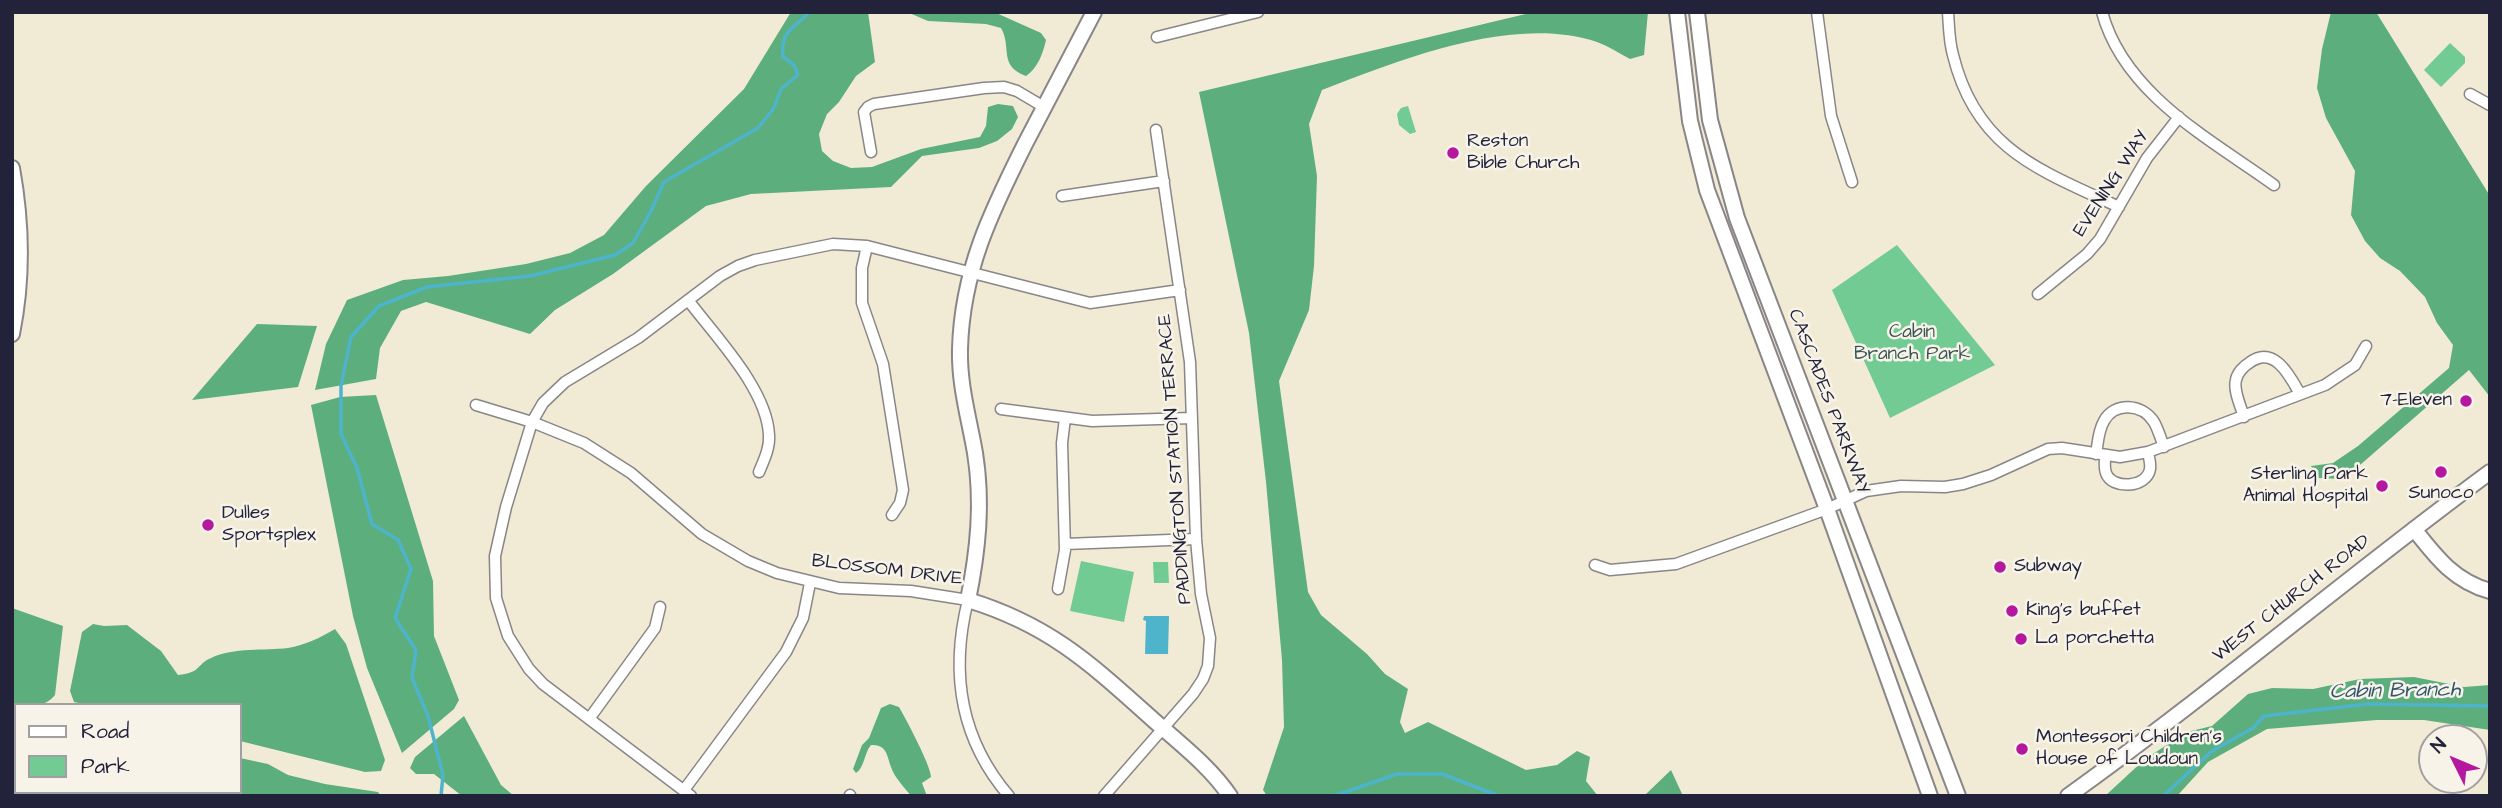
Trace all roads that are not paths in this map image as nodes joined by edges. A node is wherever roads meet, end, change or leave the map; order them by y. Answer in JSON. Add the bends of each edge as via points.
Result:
{"nodes":[{"id":1,"x":1094,"y":12,"type":"edge"},
{"id":2,"x":1677,"y":12,"type":"edge"},
{"id":3,"x":1697,"y":12,"type":"edge"},
{"id":4,"x":1816,"y":12,"type":"edge"},
{"id":5,"x":1948,"y":12,"type":"edge"},
{"id":6,"x":2102,"y":12,"type":"edge"},
{"id":7,"x":1255,"y":13,"type":"edge"},
{"id":8,"x":1157,"y":37,"type":"dead end"},
{"id":9,"x":2470,"y":94,"type":"dead end"},
{"id":10,"x":2490,"y":105,"type":"edge"},
{"id":11,"x":1044,"y":107,"type":"junction"},
{"id":12,"x":2179,"y":117,"type":"junction"},
{"id":13,"x":1156,"y":130,"type":"dead end"},
{"id":14,"x":871,"y":152,"type":"dead end"},
{"id":15,"x":12,"y":168,"type":"edge"},
{"id":16,"x":1164,"y":181,"type":"junction"},
{"id":17,"x":1852,"y":182,"type":"dead end"},
{"id":18,"x":2274,"y":185,"type":"dead end"},
{"id":19,"x":1062,"y":196,"type":"dead end"},
{"id":20,"x":2119,"y":207,"type":"junction"},
{"id":21,"x":867,"y":246,"type":"junction"},
{"id":22,"x":970,"y":272,"type":"junction"},
{"id":23,"x":1180,"y":290,"type":"junction"},
{"id":24,"x":2038,"y":294,"type":"dead end"},
{"id":25,"x":688,"y":300,"type":"junction"},
{"id":26,"x":12,"y":334,"type":"edge"},
{"id":27,"x":2366,"y":346,"type":"dead end"},
{"id":28,"x":2300,"y":394,"type":"junction"},
{"id":29,"x":476,"y":405,"type":"dead end"},
{"id":30,"x":1001,"y":409,"type":"dead end"},
{"id":31,"x":2244,"y":417,"type":"junction"},
{"id":32,"x":1065,"y":418,"type":"junction"},
{"id":33,"x":1192,"y":418,"type":"junction"},
{"id":34,"x":532,"y":422,"type":"junction"},
{"id":35,"x":2164,"y":447,"type":"junction"},
{"id":36,"x":2148,"y":453,"type":"junction"},
{"id":37,"x":2101,"y":455,"type":"junction"},
{"id":38,"x":759,"y":472,"type":"dead end"},
{"id":39,"x":2490,"y":472,"type":"edge"},
{"id":40,"x":1845,"y":501,"type":"junction"},
{"id":41,"x":1827,"y":509,"type":"junction"},
{"id":42,"x":892,"y":514,"type":"dead end"},
{"id":43,"x":2414,"y":529,"type":"junction"},
{"id":44,"x":1196,"y":539,"type":"junction"},
{"id":45,"x":1065,"y":544,"type":"junction"},
{"id":46,"x":1595,"y":565,"type":"dead end"},
{"id":47,"x":810,"y":583,"type":"junction"},
{"id":48,"x":1058,"y":589,"type":"dead end"},
{"id":49,"x":2490,"y":591,"type":"edge"},
{"id":50,"x":968,"y":600,"type":"junction"},
{"id":51,"x":660,"y":607,"type":"dead end"},
{"id":52,"x":589,"y":719,"type":"junction"},
{"id":53,"x":1164,"y":729,"type":"junction"},
{"id":54,"x":2119,"y":758,"type":"junction"},
{"id":55,"x":688,"y":793,"type":"edge"},
{"id":56,"x":1009,"y":796,"type":"edge"},
{"id":57,"x":1104,"y":796,"type":"edge"},
{"id":58,"x":1230,"y":796,"type":"edge"},
{"id":59,"x":1930,"y":796,"type":"edge"},
{"id":60,"x":1958,"y":796,"type":"edge"},
{"id":61,"x":2068,"y":796,"type":"edge"},
{"id":62,"x":2078,"y":796,"type":"edge"}],
"edges":[{"from":1,"to":11,"type":"main road"},
{"from":2,"to":41,"type":"main road","name":"CASCADES PARKWAY","via":[[1690,121],[1707,190]]},
{"from":3,"to":40,"type":"main road","name":"CASCADES PARKWAY","via":[[1710,120],[1737,218]]},
{"from":4,"to":17,"type":"street","via":[[1831,116]]},
{"from":5,"to":20,"type":"street","via":[[1952,52],[1968,99],[1999,141],[2043,172]]},
{"from":6,"to":12,"type":"street","via":[[2115,45],[2138,79]]},
{"from":7,"to":8,"type":"street"},
{"from":9,"to":10,"type":"street"},
{"from":11,"to":14,"type":"street","via":[[1004,87],[874,104],[864,112]]},
{"from":11,"to":22,"type":"main road","via":[[988,221]]},
{"from":12,"to":18,"type":"street"},
{"from":12,"to":20,"type":"street","name":"EVENING WAY","via":[[2147,158]]},
{"from":13,"to":16,"type":"street","name":"PADDINGTON STATION TERRACE"},
{"from":15,"to":26,"type":"main road","via":[[20,237]]},
{"from":16,"to":19,"type":"street"},
{"from":16,"to":23,"type":"street","name":"PADDINGTON STATION TERRACE"},
{"from":20,"to":24,"type":"street","name":"EVENING WAY","via":[[2087,254]]},
{"from":21,"to":22,"type":"street"},
{"from":21,"to":25,"type":"street","via":[[833,244],[755,260],[720,276]]},
{"from":21,"to":42,"type":"street","via":[[862,303],[883,364],[903,491]]},
{"from":22,"to":23,"type":"street","via":[[1090,303]]},
{"from":22,"to":50,"type":"main road","via":[[960,353],[979,518]]},
{"from":23,"to":33,"type":"street","name":"PADDINGTON STATION TERRACE"},
{"from":25,"to":34,"type":"street","via":[[638,338],[565,382],[543,403]]},
{"from":25,"to":38,"type":"street","via":[[757,396],[769,435]]},
{"from":27,"to":28,"type":"street","via":[[2355,365],[2342,375]]},
{"from":28,"to":31,"type":"street"},
{"from":28,"to":31,"type":"street","via":[[2276,361],[2254,359],[2235,380]]},
{"from":29,"to":34,"type":"street","name":"BLOSSOM DRIVE"},
{"from":30,"to":32,"type":"street"},
{"from":31,"to":35,"type":"street"},
{"from":32,"to":33,"type":"street"},
{"from":32,"to":45,"type":"street"},
{"from":33,"to":44,"type":"street","name":"PADDINGTON STATION TERRACE"},
{"from":34,"to":47,"type":"street","name":"BLOSSOM DRIVE","via":[[608,456],[724,549]]},
{"from":34,"to":52,"type":"street","via":[[498,535],[496,598],[508,636],[529,669]]},
{"from":35,"to":36,"type":"street"},
{"from":35,"to":37,"type":"street","via":[[2153,420],[2139,409],[2125,407],[2103,422]]},
{"from":36,"to":37,"type":"street"},
{"from":36,"to":37,"type":"street","via":[[2148,475],[2136,484],[2110,480]]},
{"from":37,"to":40,"type":"street","via":[[2048,449],[1963,484],[1882,488]]},
{"from":39,"to":43,"type":"main road","name":"WEST CHURCH ROAD"},
{"from":40,"to":41,"type":"street"},
{"from":40,"to":60,"type":"main road","name":"CASCADES PARKWAY"},
{"from":41,"to":46,"type":"street","via":[[1676,564],[1611,570]]},
{"from":41,"to":59,"type":"main road","name":"CASCADES PARKWAY"},
{"from":43,"to":49,"type":"main road","via":[[2456,577]]},
{"from":43,"to":54,"type":"main road","name":"WEST CHURCH ROAD"},
{"from":44,"to":45,"type":"street"},
{"from":44,"to":53,"type":"street","name":"PADDINGTON STATION TERRACE","via":[[1210,652],[1203,679]]},
{"from":45,"to":48,"type":"street"},
{"from":47,"to":50,"type":"street","name":"BLOSSOM DRIVE"},
{"from":47,"to":55,"type":"street","via":[[803,618],[786,652]]},
{"from":50,"to":53,"type":"main road","name":"BLOSSOM DRIVE","via":[[1022,620],[1069,647]]},
{"from":50,"to":56,"type":"street","via":[[958,660],[963,706],[978,748]]},
{"from":51,"to":52,"type":"street","via":[[654,628]]},
{"from":52,"to":55,"type":"street"},
{"from":53,"to":57,"type":"street","name":"PADDINGTON STATION TERRACE"},
{"from":53,"to":58,"type":"main road","name":"BLOSSOM DRIVE"},
{"from":54,"to":61,"type":"main road","name":"WEST CHURCH ROAD"},
{"from":54,"to":62,"type":"main road","name":"WEST CHURCH ROAD"}]}
